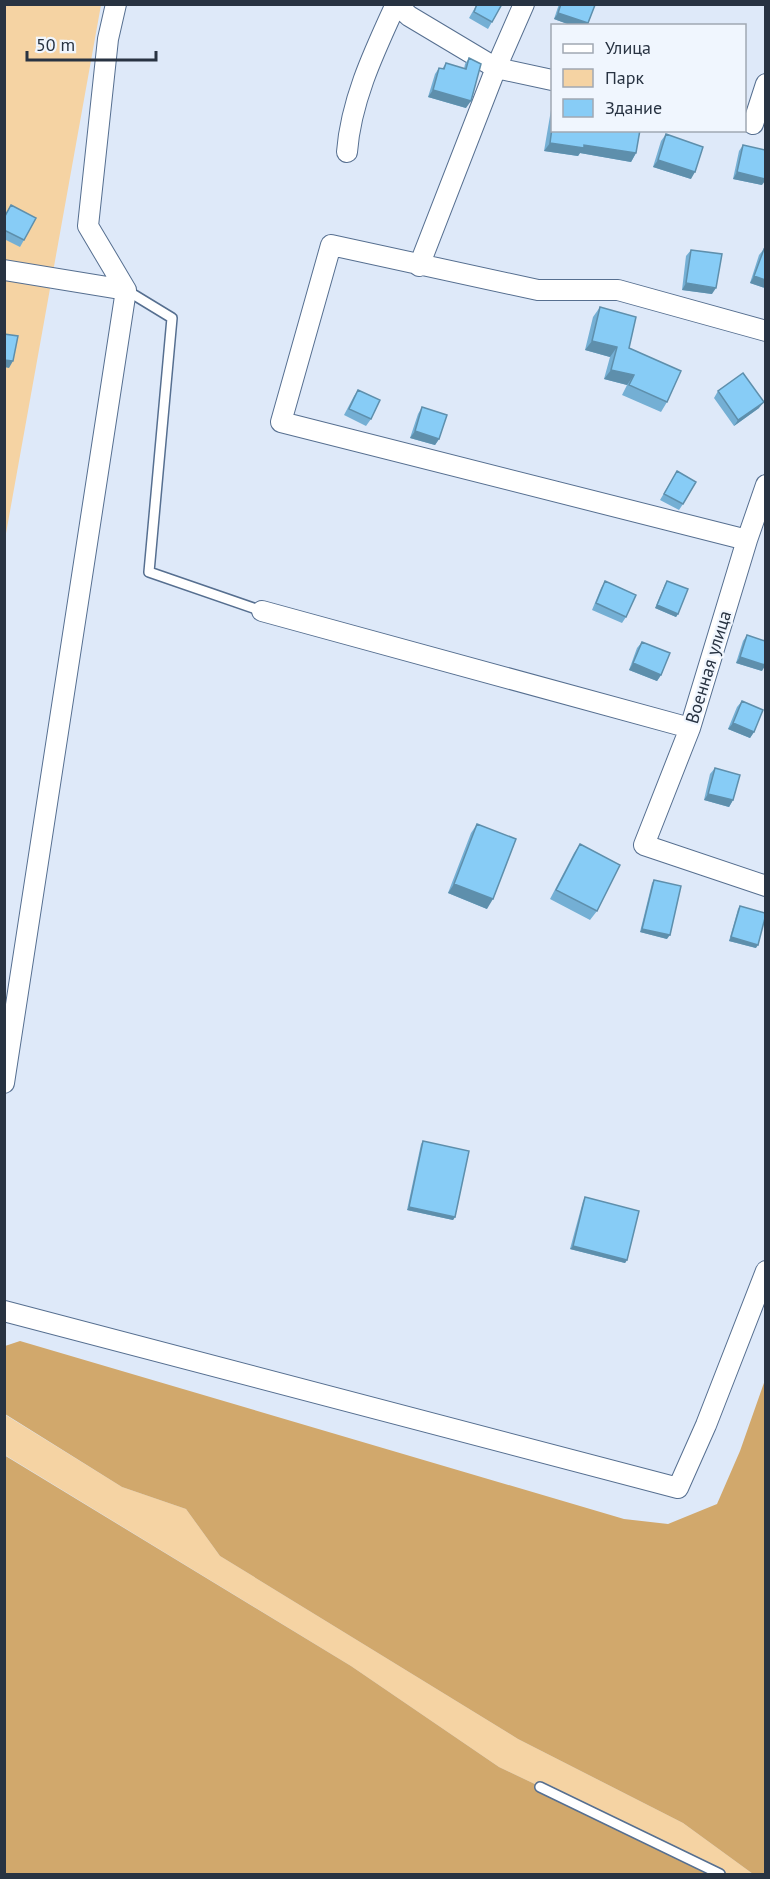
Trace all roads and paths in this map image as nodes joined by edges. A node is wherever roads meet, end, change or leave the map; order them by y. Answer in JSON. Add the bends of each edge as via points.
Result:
{"nodes":[{"id":1,"x":116,"y":4,"type":"edge"},
{"id":2,"x":396,"y":4,"type":"edge"},
{"id":3,"x":524,"y":4,"type":"edge"},
{"id":4,"x":496,"y":68,"type":"junction"},
{"id":5,"x":551,"y":81,"type":"edge"},
{"id":6,"x":765,"y":84,"type":"edge"},
{"id":7,"x":754,"y":124,"type":"edge"},
{"id":8,"x":347,"y":152,"type":"dead end"},
{"id":9,"x":419,"y":266,"type":"junction"},
{"id":10,"x":4,"y":270,"type":"edge"},
{"id":11,"x":126,"y":290,"type":"junction"},
{"id":12,"x":765,"y":331,"type":"edge"},
{"id":13,"x":765,"y":485,"type":"edge"},
{"id":14,"x":747,"y":540,"type":"junction"},
{"id":15,"x":262,"y":611,"type":"joint"},
{"id":16,"x":690,"y":728,"type":"junction"},
{"id":17,"x":765,"y":886,"type":"edge"},
{"id":18,"x":4,"y":1083,"type":"edge"},
{"id":19,"x":765,"y":1271,"type":"edge"},
{"id":20,"x":4,"y":1311,"type":"edge"},
{"id":21,"x":540,"y":1787,"type":"dead end"},
{"id":22,"x":720,"y":1875,"type":"edge"}],
"edges":[{"from":1,"to":11,"type":"street","via":[[108,39],[88,226]]},
{"from":2,"to":4,"type":"street","via":[[409,16]]},
{"from":2,"to":8,"type":"street","via":[[366,72],[349,128]]},
{"from":3,"to":4,"type":"street"},
{"from":4,"to":5,"type":"street"},
{"from":4,"to":9,"type":"street"},
{"from":6,"to":7,"type":"street"},
{"from":9,"to":12,"type":"street","via":[[538,290],[618,290]]},
{"from":9,"to":14,"type":"street","via":[[331,245],[281,422]]},
{"from":10,"to":11,"type":"street"},
{"from":11,"to":15,"type":"lane","via":[[172,318],[149,572]]},
{"from":11,"to":18,"type":"street"},
{"from":13,"to":14,"type":"street","name":"Военная улица"},
{"from":14,"to":16,"type":"street","name":"Военная улица"},
{"from":15,"to":16,"type":"street"},
{"from":16,"to":17,"type":"street","name":"Военная улица","via":[[644,845]]},
{"from":19,"to":20,"type":"street","via":[[678,1488]]},
{"from":21,"to":22,"type":"lane"}]}
